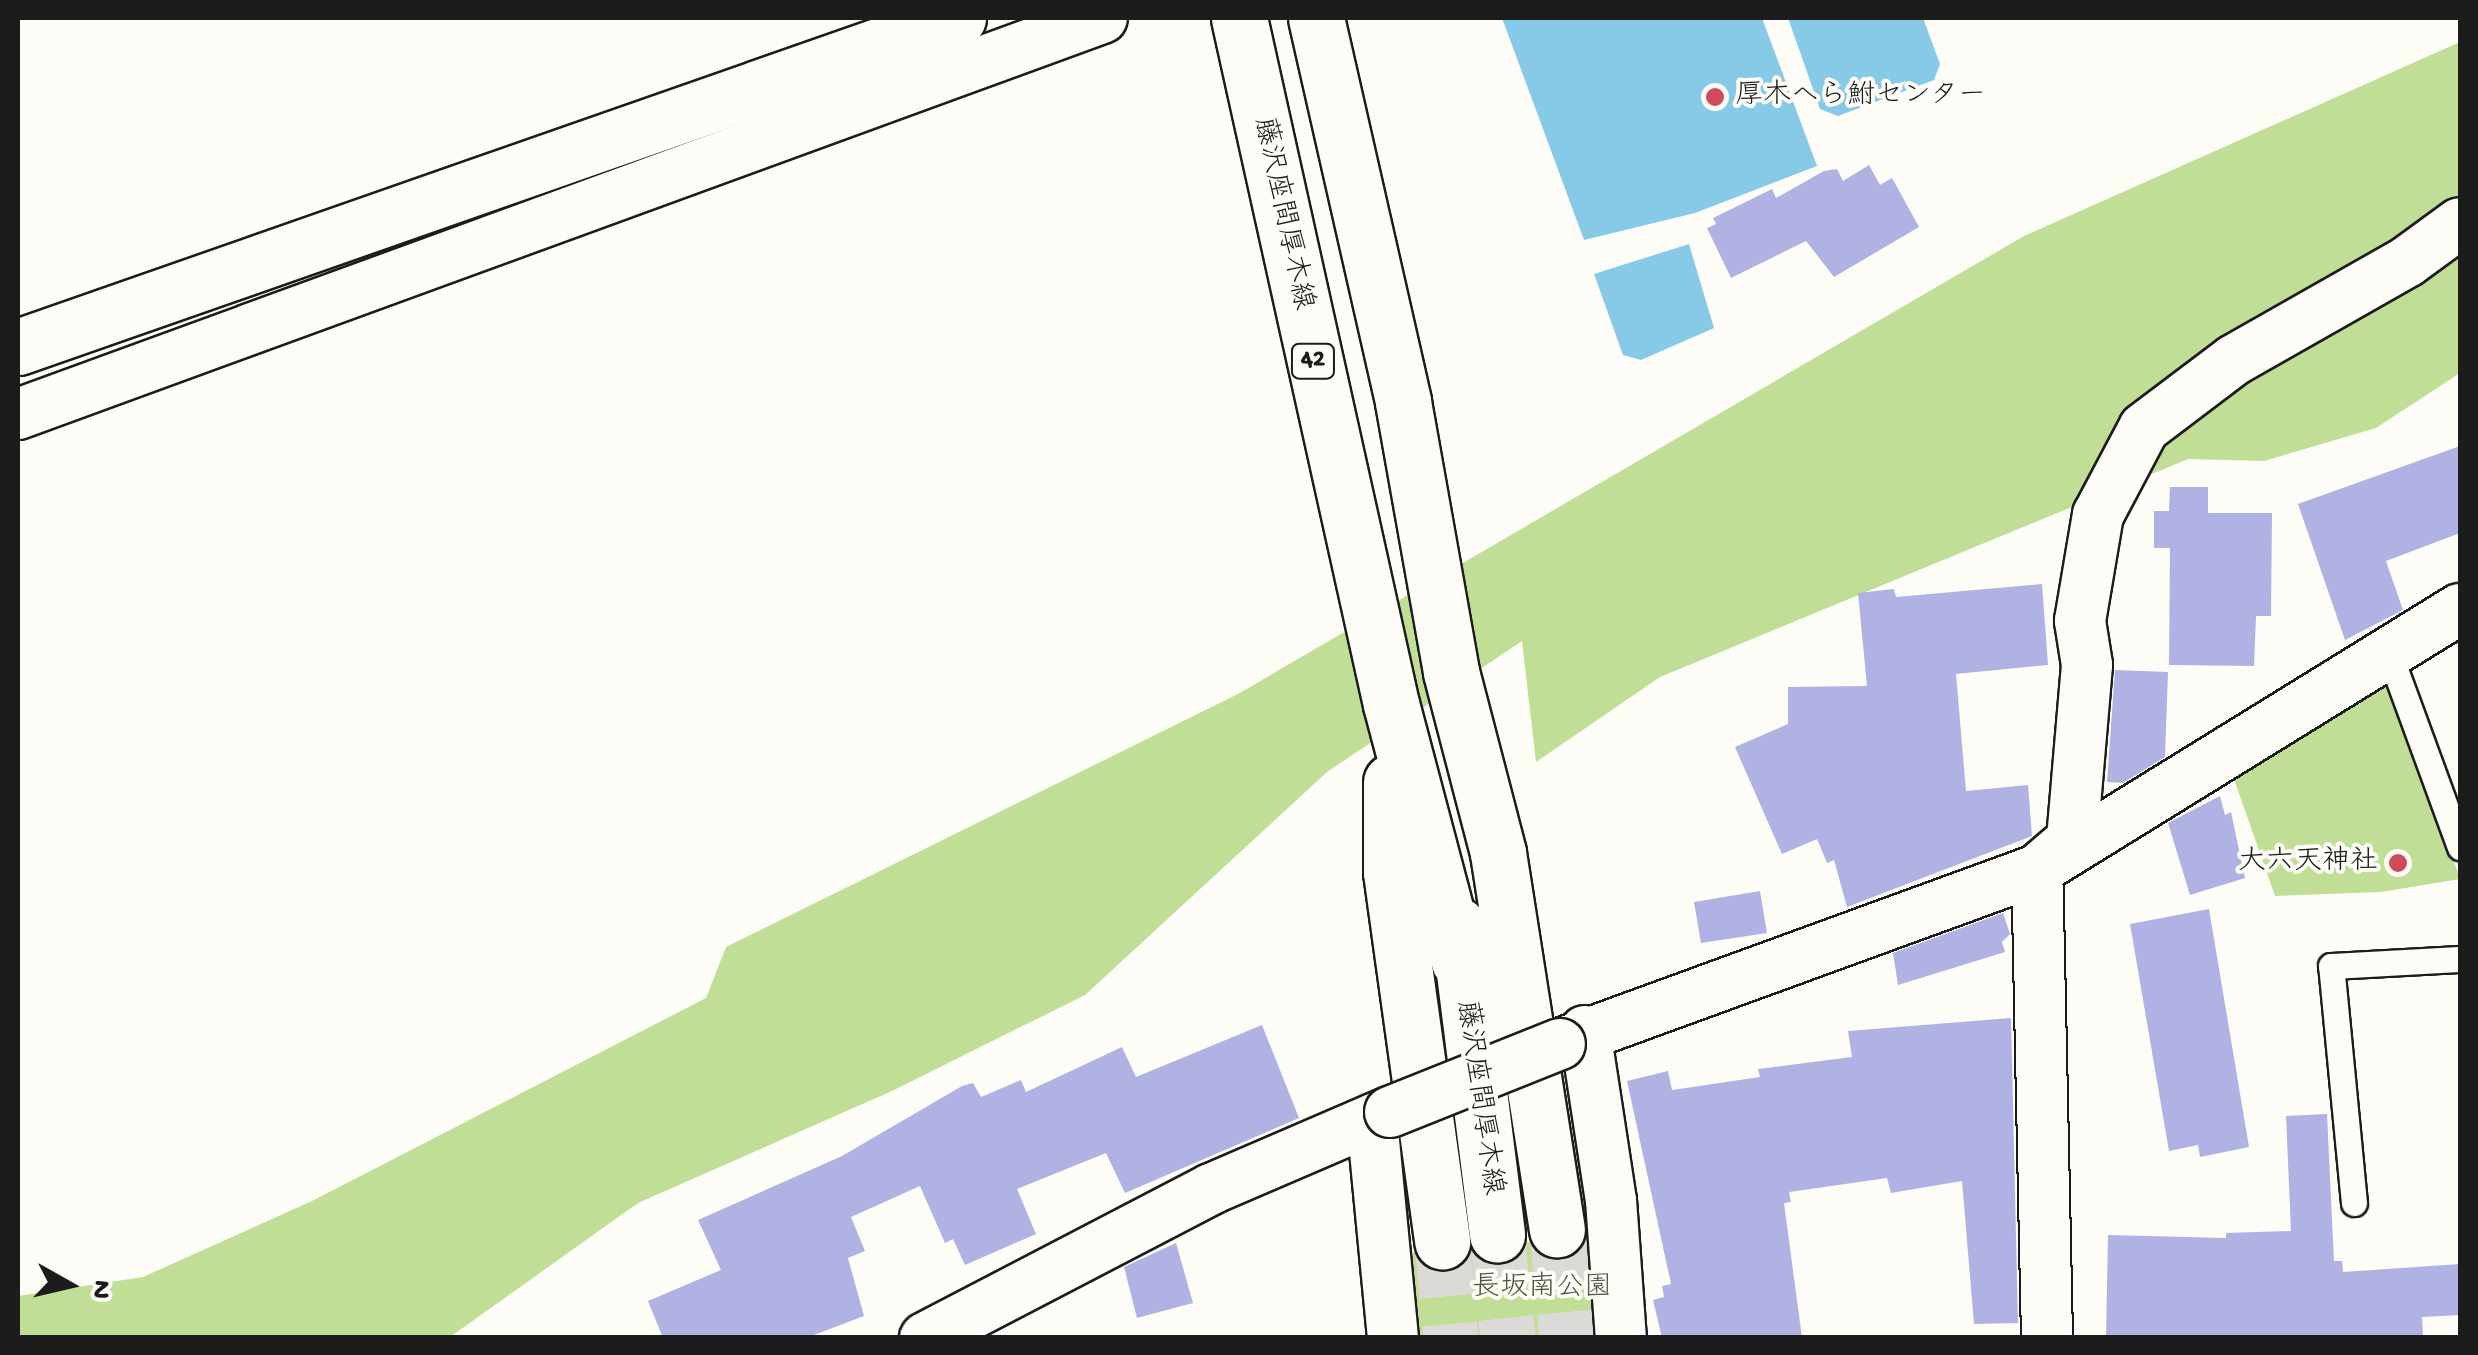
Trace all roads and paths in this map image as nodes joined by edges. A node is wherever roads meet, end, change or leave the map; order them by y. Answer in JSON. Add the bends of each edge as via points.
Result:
{"nodes":[{"id":1,"x":958,"y":18,"type":"edge"},
{"id":2,"x":1102,"y":18,"type":"edge"},
{"id":3,"x":1238,"y":18,"type":"edge"},
{"id":4,"x":1316,"y":18,"type":"edge"},
{"id":5,"x":2460,"y":223,"type":"edge"},
{"id":6,"x":18,"y":347,"type":"edge"},
{"id":7,"x":18,"y":414,"type":"edge"},
{"id":8,"x":2460,"y":609,"type":"edge"},
{"id":9,"x":2390,"y":653,"type":"junction"},
{"id":10,"x":1451,"y":672,"type":"junction"},
{"id":11,"x":1391,"y":704,"type":"junction"},
{"id":12,"x":2460,"y":847,"type":"edge"},
{"id":13,"x":2038,"y":870,"type":"junction"},
{"id":14,"x":2460,"y":959,"type":"edge"},
{"id":15,"x":1459,"y":961,"type":"junction"},
{"id":16,"x":1572,"y":1037,"type":"junction"},
{"id":17,"x":1381,"y":1116,"type":"junction"},
{"id":18,"x":2354,"y":1203,"type":"dead end"},
{"id":19,"x":1557,"y":1230,"type":"tunnel mouth"},
{"id":20,"x":1497,"y":1235,"type":"tunnel mouth"},
{"id":21,"x":1442,"y":1242,"type":"tunnel mouth"},
{"id":22,"x":926,"y":1338,"type":"edge"},
{"id":23,"x":1393,"y":1338,"type":"edge"},
{"id":24,"x":1621,"y":1338,"type":"edge"},
{"id":25,"x":2047,"y":1338,"type":"edge"}],
"edges":[{"from":1,"to":6,"type":"main road"},
{"from":2,"to":7,"type":"street"},
{"from":3,"to":11,"type":"main road","name":"藤沢座間厚木線","number":"42"},
{"from":4,"to":10,"type":"main road","number":"42","via":[[1403,402]]},
{"from":5,"to":13,"type":"street","via":[[2408,261],[2234,360],[2144,428],[2098,515],[2080,620],[2088,665],[2072,840]]},
{"from":8,"to":9,"type":"street"},
{"from":9,"to":12,"type":"lane"},
{"from":9,"to":13,"type":"street"},
{"from":10,"to":15,"type":"main road","number":"42"},
{"from":10,"to":19,"type":"main road","via":[[1498,853]]},
{"from":11,"to":15,"type":"main road","number":"42"},
{"from":11,"to":21,"type":"main road","via":[[1391,872]]},
{"from":13,"to":16,"type":"street"},
{"from":13,"to":25,"type":"street"},
{"from":14,"to":18,"type":"lane","via":[[2330,966]]},
{"from":15,"to":20,"type":"main road","name":"藤沢座間厚木線","number":"42"},
{"from":16,"to":17,"type":"street","bridge":true},
{"from":16,"to":24,"type":"street","via":[[1612,1200]]},
{"from":17,"to":22,"type":"street","via":[[1211,1189]]},
{"from":17,"to":23,"type":"street"}]}
